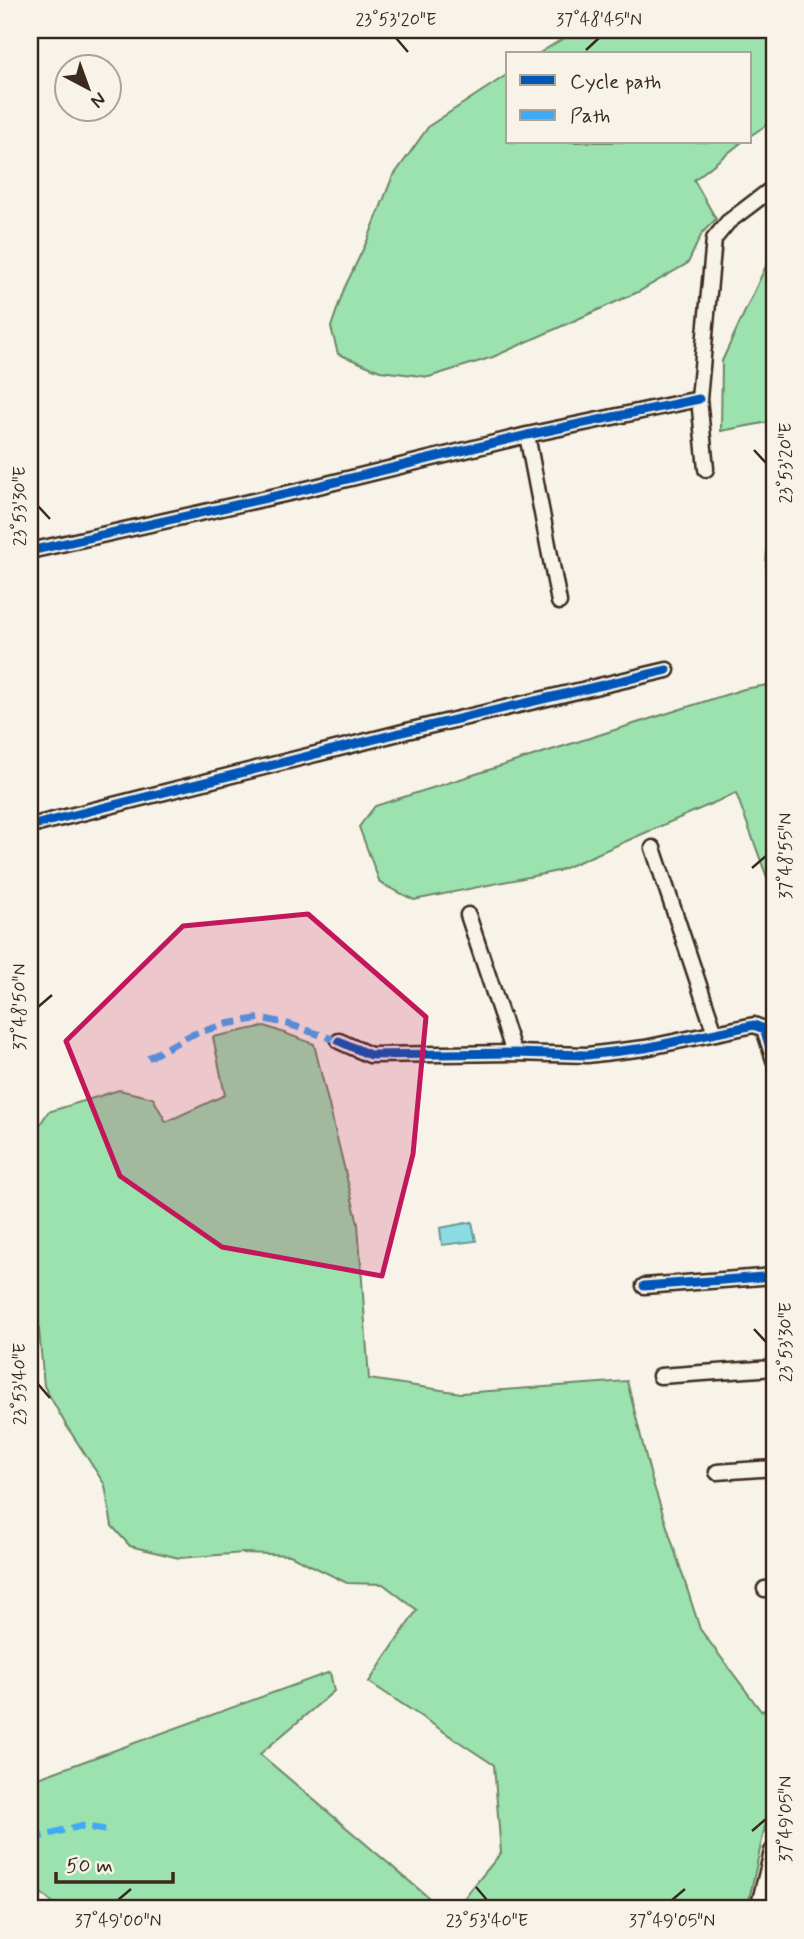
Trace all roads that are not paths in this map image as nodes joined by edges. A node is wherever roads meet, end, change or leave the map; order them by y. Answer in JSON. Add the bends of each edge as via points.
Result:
{"nodes":[{"id":1,"x":774,"y":187,"type":"edge"},
{"id":2,"x":699,"y":399,"type":"junction"},
{"id":3,"x":527,"y":435,"type":"junction"},
{"id":4,"x":706,"y":469,"type":"dead end"},
{"id":5,"x":30,"y":551,"type":"edge"},
{"id":6,"x":559,"y":602,"type":"dead end"},
{"id":7,"x":667,"y":670,"type":"dead end"},
{"id":8,"x":30,"y":827,"type":"edge"},
{"id":9,"x":653,"y":848,"type":"dead end"},
{"id":10,"x":468,"y":915,"type":"dead end"},
{"id":11,"x":715,"y":1033,"type":"junction"},
{"id":12,"x":339,"y":1041,"type":"dead end"},
{"id":13,"x":514,"y":1053,"type":"junction"},
{"id":14,"x":774,"y":1060,"type":"edge"},
{"id":15,"x":774,"y":1276,"type":"edge"},
{"id":16,"x":644,"y":1286,"type":"dead end"},
{"id":17,"x":774,"y":1368,"type":"edge"},
{"id":18,"x":660,"y":1376,"type":"dead end"},
{"id":19,"x":774,"y":1468,"type":"edge"},
{"id":20,"x":717,"y":1472,"type":"dead end"},
{"id":21,"x":774,"y":1852,"type":"edge"},
{"id":22,"x":760,"y":1909,"type":"edge"}],
"edges":[{"from":1,"to":2,"type":"street","via":[[713,239]]},
{"from":2,"to":3,"type":"street"},
{"from":2,"to":4,"type":"street"},
{"from":3,"to":5,"type":"street"},
{"from":3,"to":6,"type":"street"},
{"from":7,"to":8,"type":"street"},
{"from":9,"to":11,"type":"street"},
{"from":10,"to":13,"type":"street"},
{"from":11,"to":13,"type":"street","via":[[587,1055]]},
{"from":11,"to":14,"type":"street","via":[[754,1024],[764,1029]]},
{"from":12,"to":13,"type":"street","via":[[370,1055]]},
{"from":15,"to":16,"type":"street"},
{"from":17,"to":18,"type":"street"},
{"from":19,"to":20,"type":"street"},
{"from":21,"to":22,"type":"street"}]}
